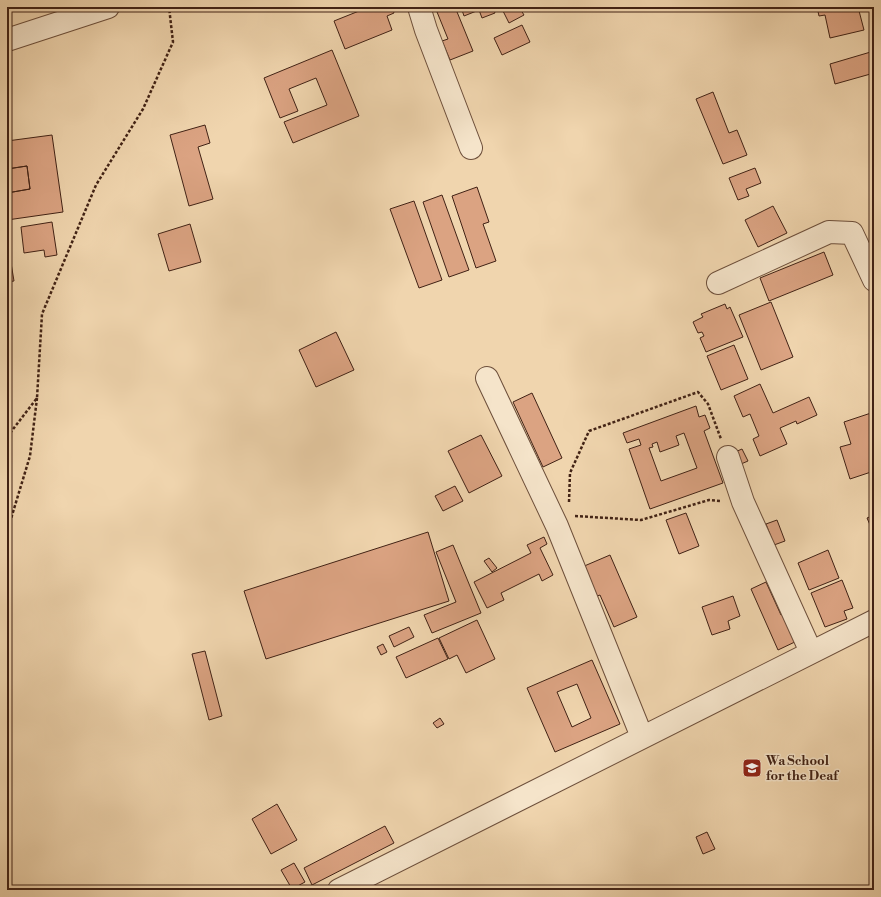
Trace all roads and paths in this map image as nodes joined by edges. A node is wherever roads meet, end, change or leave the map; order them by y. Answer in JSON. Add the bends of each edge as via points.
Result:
{"nodes":[{"id":1,"x":108,"y":7,"type":"edge"},
{"id":2,"x":169,"y":7,"type":"edge"},
{"id":3,"x":419,"y":7,"type":"edge"},
{"id":4,"x":7,"y":40,"type":"edge"},
{"id":5,"x":470,"y":148,"type":"dead end"},
{"id":6,"x":873,"y":277,"type":"edge"},
{"id":7,"x":718,"y":283,"type":"dead end"},
{"id":8,"x":487,"y":378,"type":"dead end"},
{"id":9,"x":37,"y":398,"type":"junction"},
{"id":10,"x":7,"y":437,"type":"edge"},
{"id":11,"x":728,"y":457,"type":"joint"},
{"id":12,"x":743,"y":502,"type":"junction"},
{"id":13,"x":563,"y":521,"type":"junction"},
{"id":14,"x":7,"y":532,"type":"edge"},
{"id":15,"x":874,"y":621,"type":"edge"},
{"id":16,"x":811,"y":652,"type":"junction"},
{"id":17,"x":642,"y":738,"type":"junction"},
{"id":18,"x":339,"y":890,"type":"edge"}],
"edges":[{"from":1,"to":4,"type":"street"},
{"from":2,"to":9,"type":"path","via":[[173,42],[143,109],[96,185],[42,314]]},
{"from":3,"to":5,"type":"street"},
{"from":6,"to":7,"type":"street","via":[[852,233],[829,232]]},
{"from":8,"to":13,"type":"street"},
{"from":9,"to":10,"type":"path"},
{"from":9,"to":14,"type":"path","via":[[30,456]]},
{"from":11,"to":12,"type":"street"},
{"from":11,"to":13,"type":"path","via":[[708,404],[698,392],[589,431],[570,473]]},
{"from":12,"to":13,"type":"path","via":[[709,500],[641,520]]},
{"from":12,"to":16,"type":"street"},
{"from":13,"to":17,"type":"street"},
{"from":15,"to":16,"type":"street"},
{"from":16,"to":17,"type":"street"},
{"from":17,"to":18,"type":"street"}]}
